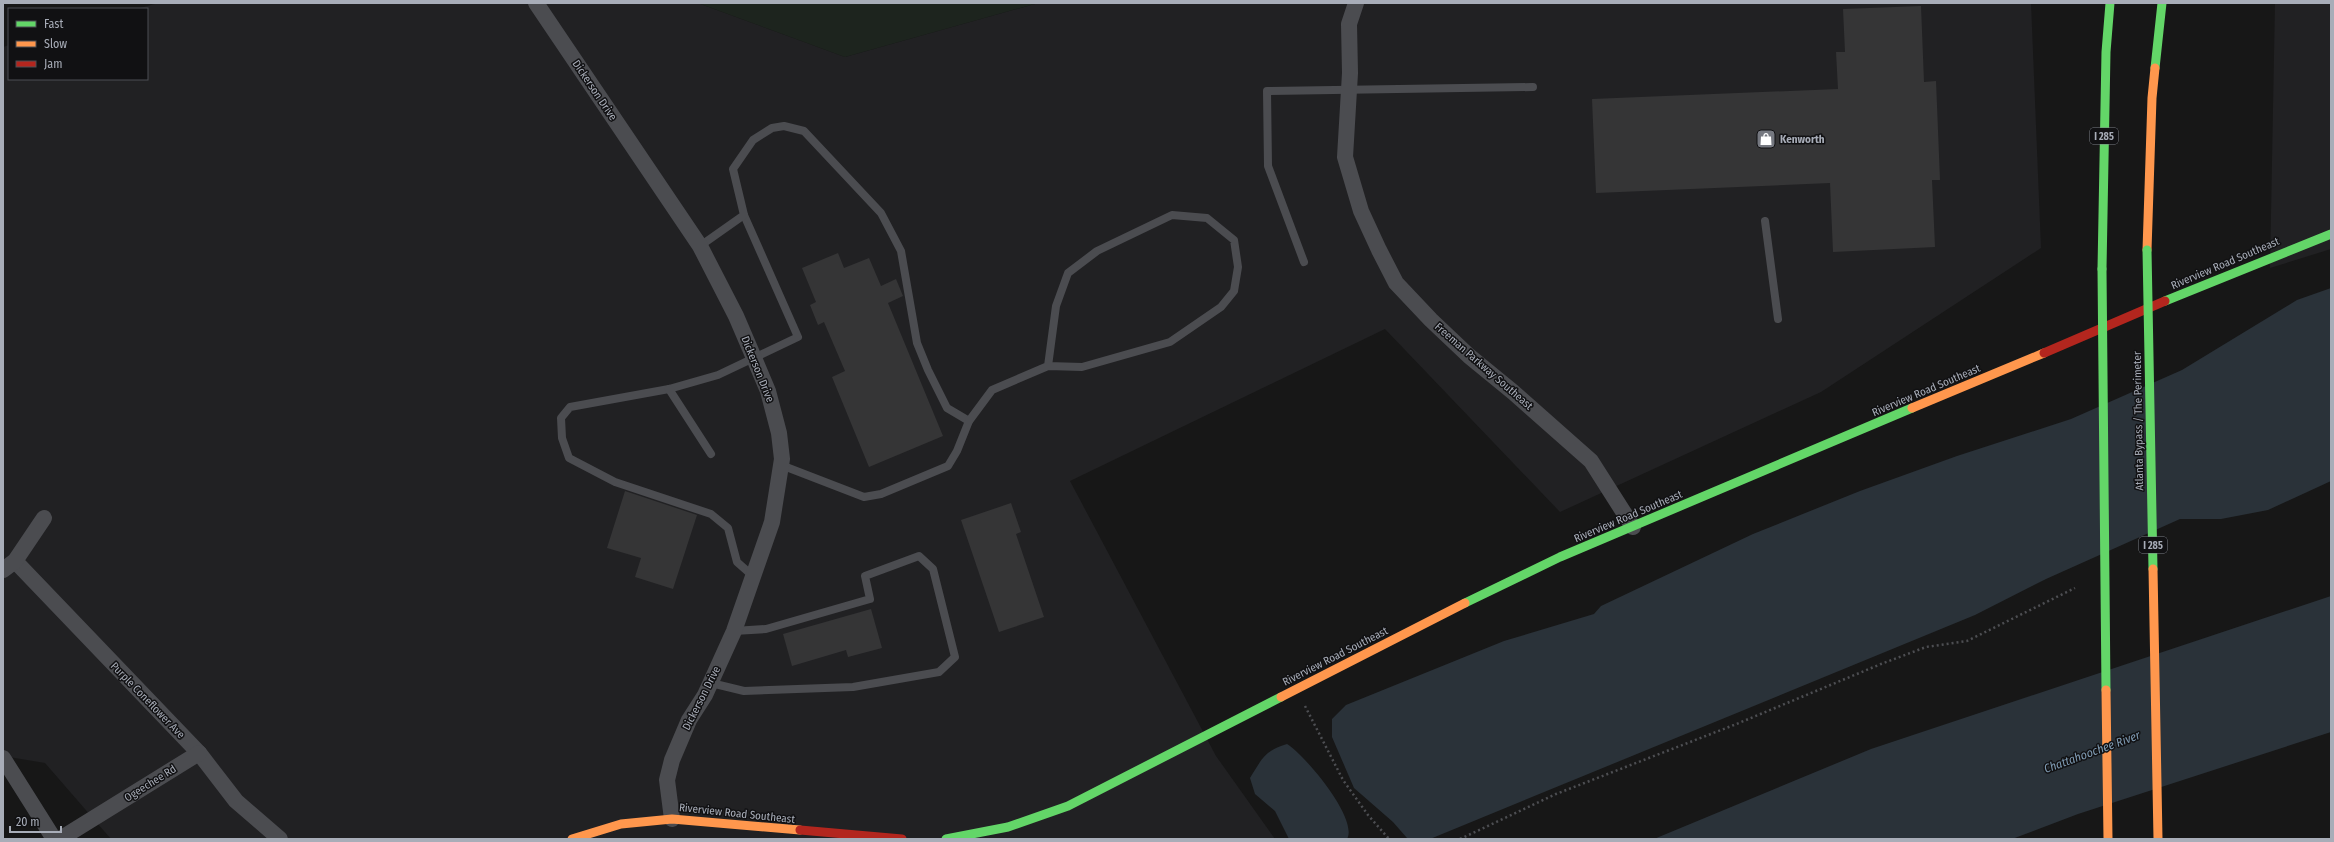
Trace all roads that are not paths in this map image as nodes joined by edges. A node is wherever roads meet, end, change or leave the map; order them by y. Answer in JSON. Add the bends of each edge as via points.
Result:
{"nodes":[{"id":1,"x":536,"y":3,"type":"edge"},
{"id":2,"x":1356,"y":3,"type":"edge"},
{"id":3,"x":2110,"y":3,"type":"edge"},
{"id":4,"x":2162,"y":3,"type":"edge"},
{"id":5,"x":1533,"y":87,"type":"dead end"},
{"id":6,"x":1349,"y":89,"type":"junction"},
{"id":7,"x":744,"y":215,"type":"junction"},
{"id":8,"x":1765,"y":221,"type":"dead end"},
{"id":9,"x":2331,"y":234,"type":"edge"},
{"id":10,"x":700,"y":246,"type":"junction"},
{"id":11,"x":1304,"y":262,"type":"dead end"},
{"id":12,"x":1778,"y":319,"type":"dead end"},
{"id":13,"x":754,"y":358,"type":"junction"},
{"id":14,"x":1048,"y":366,"type":"junction"},
{"id":15,"x":669,"y":389,"type":"junction"},
{"id":16,"x":969,"y":421,"type":"junction"},
{"id":17,"x":711,"y":454,"type":"dead end"},
{"id":18,"x":782,"y":465,"type":"junction"},
{"id":19,"x":44,"y":518,"type":"dead end"},
{"id":20,"x":1633,"y":526,"type":"junction"},
{"id":21,"x":9,"y":566,"type":"edge"},
{"id":22,"x":754,"y":577,"type":"junction"},
{"id":23,"x":734,"y":631,"type":"junction"},
{"id":24,"x":711,"y":683,"type":"junction"},
{"id":25,"x":199,"y":753,"type":"junction"},
{"id":26,"x":3,"y":758,"type":"edge"},
{"id":27,"x":672,"y":819,"type":"junction"},
{"id":28,"x":54,"y":839,"type":"edge"},
{"id":29,"x":60,"y":839,"type":"edge"},
{"id":30,"x":280,"y":839,"type":"edge"},
{"id":31,"x":572,"y":839,"type":"edge"},
{"id":32,"x":902,"y":839,"type":"edge"},
{"id":33,"x":946,"y":839,"type":"edge"},
{"id":34,"x":2108,"y":839,"type":"edge"},
{"id":35,"x":2158,"y":839,"type":"edge"}],
"edges":[{"from":1,"to":10,"type":"street","name":"Dickerson Drive"},
{"from":2,"to":6,"type":"street","name":"Freeman Parkway Southeast","via":[[1349,24]]},
{"from":3,"to":34,"type":"main road","number":"I 285","bridge":true,"via":[[2106,52],[2102,269]]},
{"from":4,"to":35,"type":"main road","name":"Atlanta Bypass / The Perimeter","number":"I 285","bridge":true,"via":[[2152,98],[2147,250]]},
{"from":5,"to":6,"type":"lane"},
{"from":6,"to":11,"type":"lane","via":[[1267,91],[1268,166]]},
{"from":6,"to":20,"type":"street","name":"Freeman Parkway Southeast","via":[[1345,157],[1361,211],[1396,283],[1469,356],[1591,462]]},
{"from":7,"to":10,"type":"lane"},
{"from":7,"to":13,"type":"lane","via":[[798,337]]},
{"from":7,"to":16,"type":"lane","via":[[733,169],[753,140],[772,128],[784,126],[804,131],[881,213],[901,251],[917,343],[928,370],[947,408]]},
{"from":8,"to":12,"type":"lane"},
{"from":9,"to":20,"type":"main road","name":"Riverview Road Southeast","via":[[2253,264]]},
{"from":10,"to":13,"type":"street","name":"Dickerson Drive","via":[[736,316]]},
{"from":13,"to":15,"type":"lane","via":[[718,375]]},
{"from":13,"to":18,"type":"street","name":"Dickerson Drive","via":[[768,391],[780,433]]},
{"from":14,"to":14,"type":"lane","via":[[1082,367],[1170,342],[1221,307],[1234,291],[1238,267],[1234,240],[1207,218],[1172,215],[1097,251],[1068,274],[1056,306]]},
{"from":14,"to":16,"type":"lane","via":[[992,390]]},
{"from":15,"to":17,"type":"lane"},
{"from":15,"to":22,"type":"lane","via":[[570,407],[561,418],[562,438],[569,458],[615,482],[711,514],[728,528],[737,562]]},
{"from":16,"to":18,"type":"lane","via":[[958,451],[948,466],[881,494],[864,496]]},
{"from":18,"to":22,"type":"street","name":"Dickerson Drive","via":[[772,522]]},
{"from":19,"to":21,"type":"street"},
{"from":20,"to":33,"type":"main road","name":"Riverview Road Southeast","via":[[1496,588],[1068,806],[1027,823],[983,835]]},
{"from":21,"to":25,"type":"street","name":"Purple Coneflower Ave"},
{"from":22,"to":23,"type":"street","name":"Dickerson Drive"},
{"from":23,"to":24,"type":"street","name":"Dickerson Drive"},
{"from":23,"to":24,"type":"lane","via":[[766,629],[870,599],[865,576],[919,556],[934,569],[955,657],[939,672],[853,687],[744,691]]},
{"from":24,"to":27,"type":"street","name":"Dickerson Drive","via":[[689,720],[672,760],[667,780]]},
{"from":25,"to":29,"type":"street","name":"Ogeechee Rd"},
{"from":25,"to":30,"type":"street","name":"Purple Coneflower Ave","via":[[236,801]]},
{"from":26,"to":28,"type":"street"},
{"from":27,"to":31,"type":"main road","name":"Riverview Road Southeast","via":[[634,820],[601,828]]},
{"from":27,"to":32,"type":"main road","name":"Riverview Road Southeast"}]}
